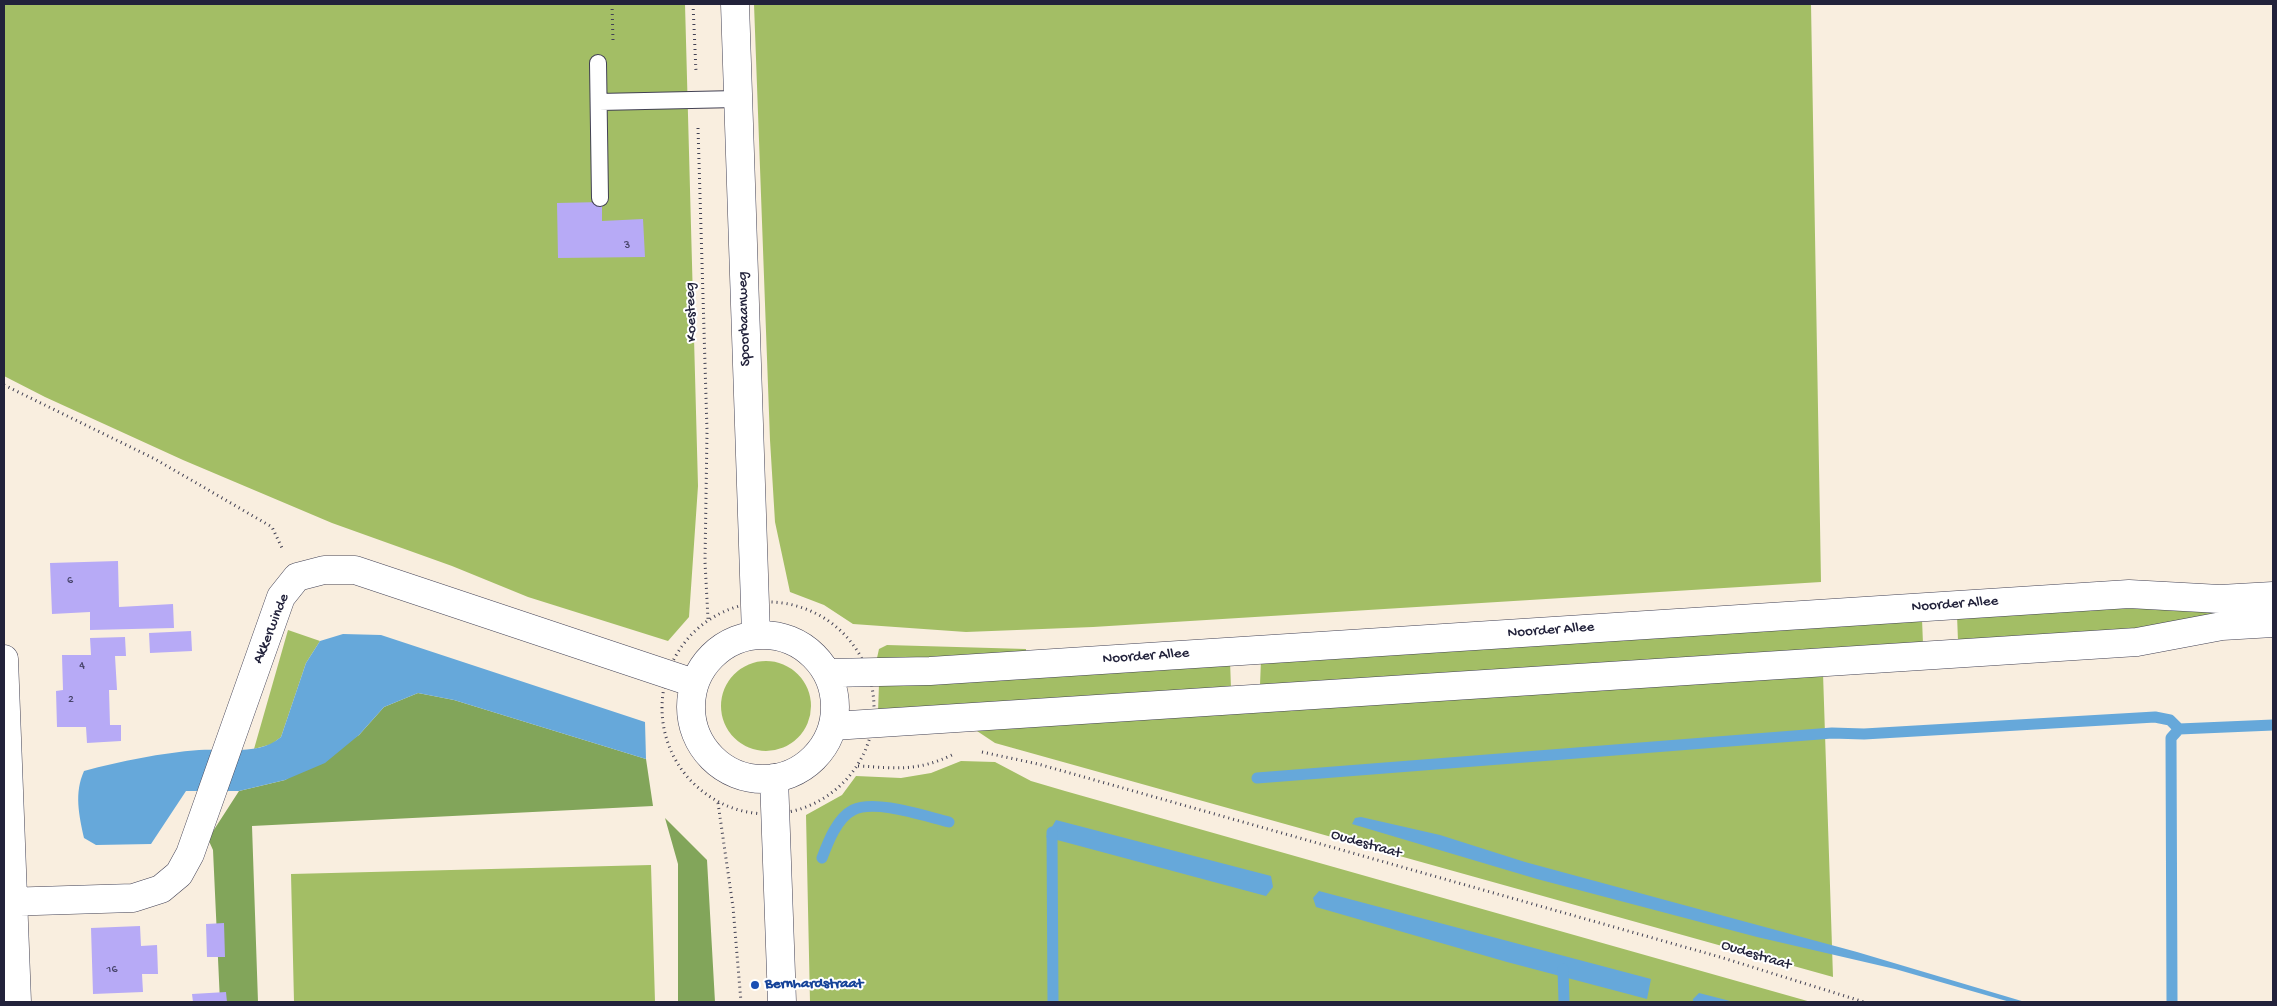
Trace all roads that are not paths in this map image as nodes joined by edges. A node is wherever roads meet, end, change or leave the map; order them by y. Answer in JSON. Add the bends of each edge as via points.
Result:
{"nodes":[{"id":1,"x":735,"y":4,"type":"edge"},
{"id":2,"x":598,"y":63,"type":"dead end"},
{"id":3,"x":737,"y":99,"type":"junction"},
{"id":4,"x":599,"y":102,"type":"junction"},
{"id":5,"x":600,"y":198,"type":"dead end"},
{"id":6,"x":2273,"y":596,"type":"edge"},
{"id":7,"x":2273,"y":622,"type":"edge"},
{"id":8,"x":756,"y":635,"type":"junction"},
{"id":9,"x":4,"y":659,"type":"edge"},
{"id":10,"x":828,"y":673,"type":"junction"},
{"id":11,"x":694,"y":683,"type":"junction"},
{"id":12,"x":833,"y":726,"type":"junction"},
{"id":13,"x":774,"y":778,"type":"junction"},
{"id":14,"x":8,"y":902,"type":"edge"},
{"id":15,"x":16,"y":1002,"type":"edge"},
{"id":16,"x":782,"y":1002,"type":"edge"}],
"edges":[{"from":1,"to":3,"type":"street","name":"Spoorbaanweg"},
{"from":2,"to":4,"type":"lane"},
{"from":3,"to":4,"type":"lane"},
{"from":3,"to":8,"type":"street","name":"Spoorbaanweg"},
{"from":4,"to":5,"type":"lane"},
{"from":6,"to":10,"type":"street","name":"Noorder Allee","via":[[2220,599],[2129,594],[930,671]]},
{"from":7,"to":12,"type":"street","via":[[2222,626],[2136,642]]},
{"from":8,"to":10,"type":"street","via":[[785,638],[806,648]]},
{"from":8,"to":11,"type":"street","via":[[723,646],[708,660]]},
{"from":9,"to":14,"type":"street"},
{"from":10,"to":12,"type":"street","via":[[835,705]]},
{"from":11,"to":13,"type":"street","via":[[691,720],[699,741],[712,759],[731,772],[752,778]]},
{"from":11,"to":14,"type":"street","name":"Akkerwinde","via":[[355,570],[324,570],[297,577],[281,597],[190,854],[179,874],[161,889],[133,898]]},
{"from":12,"to":13,"type":"street","via":[[825,745],[812,761],[794,772]]},
{"from":13,"to":16,"type":"street"},
{"from":14,"to":15,"type":"street"}]}
